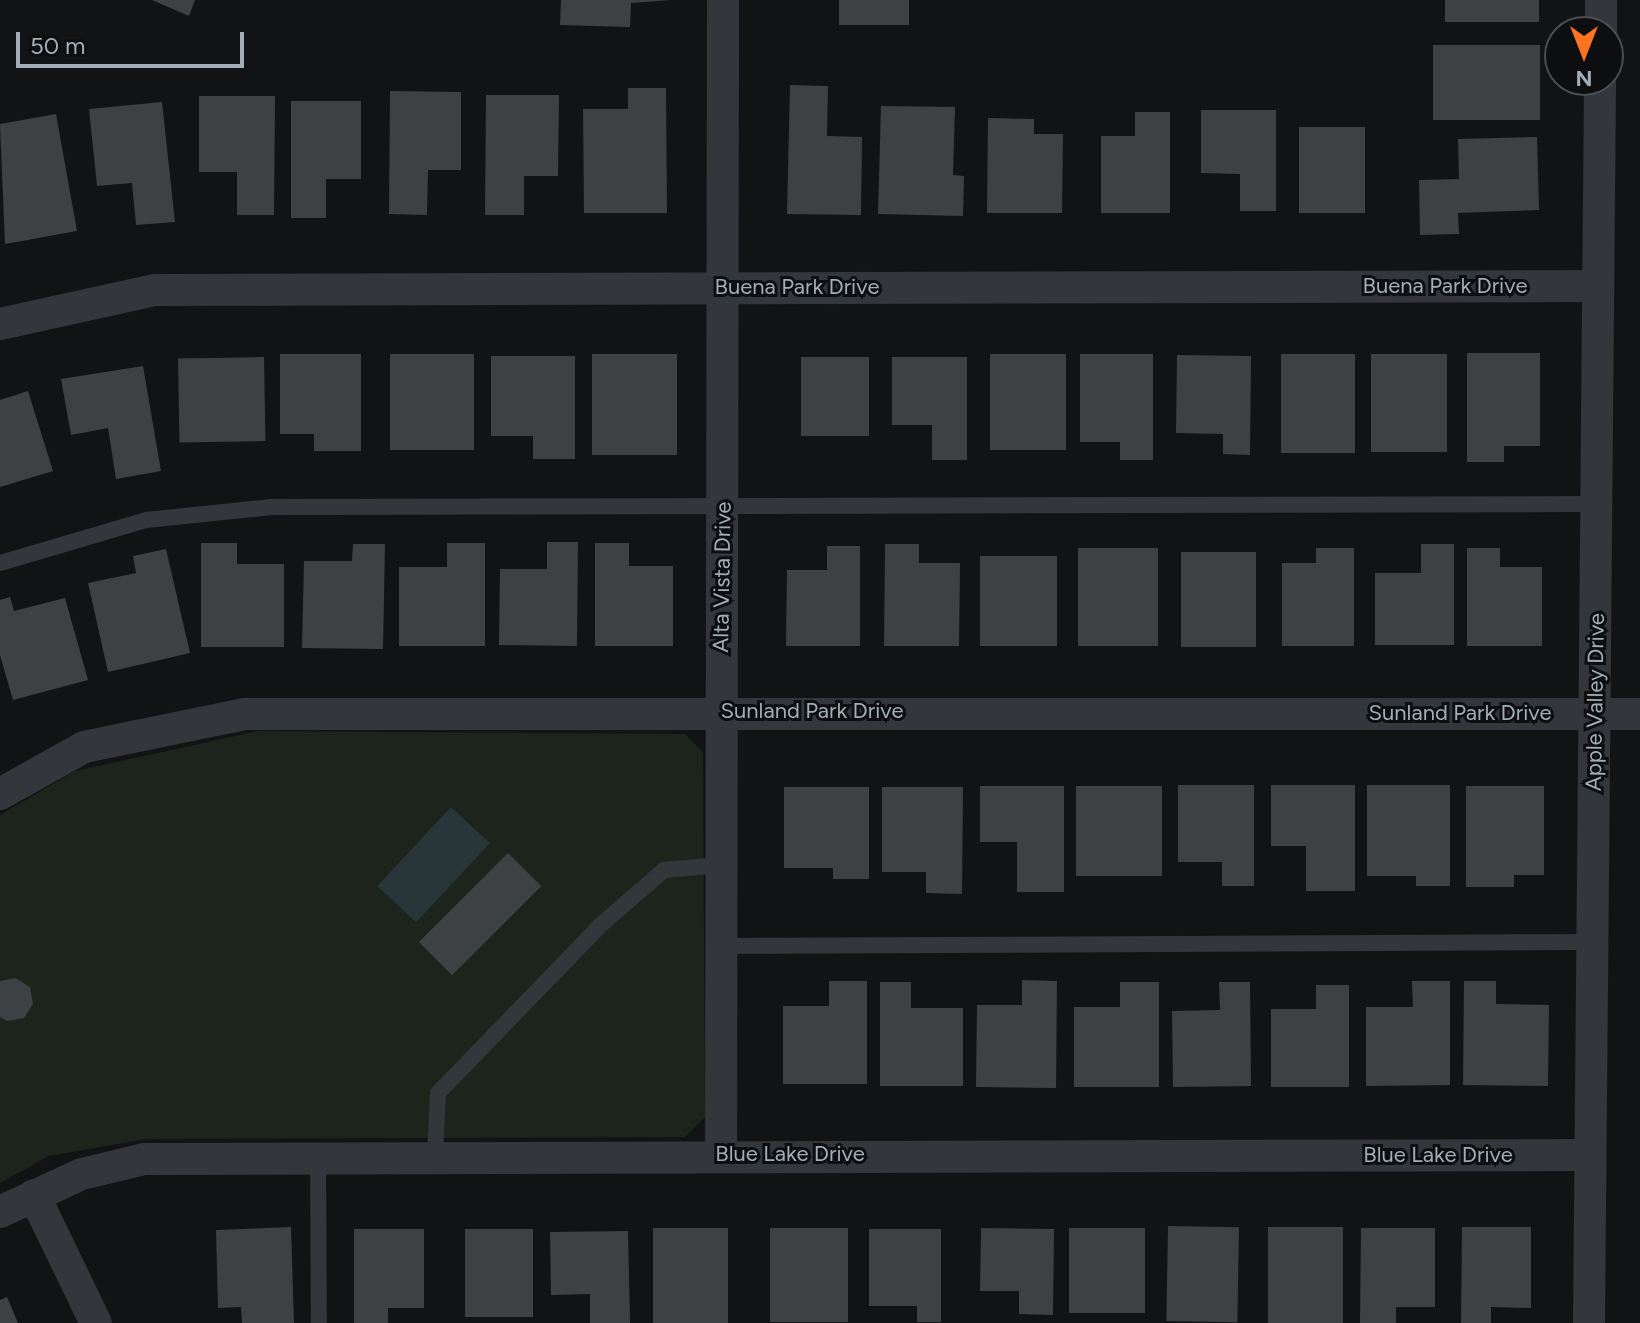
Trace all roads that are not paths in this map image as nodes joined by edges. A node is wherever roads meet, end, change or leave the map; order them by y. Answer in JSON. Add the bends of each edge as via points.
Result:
{"nodes":[{"id":1,"x":723,"y":0,"type":"edge"},
{"id":2,"x":1600,"y":96,"type":"edge"},
{"id":3,"x":1598,"y":286,"type":"junction"},
{"id":4,"x":725,"y":288,"type":"junction"},
{"id":5,"x":0,"y":324,"type":"edge"},
{"id":6,"x":1596,"y":504,"type":"junction"},
{"id":7,"x":723,"y":507,"type":"junction"},
{"id":8,"x":0,"y":563,"type":"edge"},
{"id":9,"x":721,"y":711,"type":"junction"},
{"id":10,"x":1595,"y":714,"type":"junction"},
{"id":11,"x":1640,"y":714,"type":"edge"},
{"id":12,"x":0,"y":794,"type":"edge"},
{"id":13,"x":721,"y":865,"type":"junction"},
{"id":14,"x":1592,"y":942,"type":"junction"},
{"id":15,"x":721,"y":946,"type":"junction"},
{"id":16,"x":721,"y":1154,"type":"junction"},
{"id":17,"x":1590,"y":1155,"type":"junction"},
{"id":18,"x":435,"y":1156,"type":"junction"},
{"id":19,"x":318,"y":1157,"type":"junction"},
{"id":20,"x":34,"y":1195,"type":"junction"},
{"id":21,"x":0,"y":1212,"type":"edge"},
{"id":22,"x":96,"y":1323,"type":"edge"},
{"id":23,"x":319,"y":1323,"type":"edge"},
{"id":24,"x":1589,"y":1323,"type":"edge"}],
"edges":[{"from":1,"to":4,"type":"street","name":"Alta Vista Drive"},
{"from":2,"to":3,"type":"street","name":"Apple Valley Drive"},
{"from":3,"to":4,"type":"street","name":"Buena Park Drive"},
{"from":3,"to":6,"type":"street","name":"Apple Valley Drive"},
{"from":4,"to":5,"type":"street","name":"Buena Park Drive","via":[[155,290]]},
{"from":4,"to":7,"type":"street","name":"Alta Vista Drive"},
{"from":6,"to":7,"type":"lane"},
{"from":6,"to":10,"type":"street","name":"Apple Valley Drive"},
{"from":7,"to":8,"type":"lane","via":[[272,507],[146,520]]},
{"from":7,"to":9,"type":"street","name":"Alta Vista Drive"},
{"from":9,"to":10,"type":"street","name":"Sunland Park Drive"},
{"from":9,"to":12,"type":"street","name":"Sunland Park Drive","via":[[201,718],[84,747]]},
{"from":9,"to":13,"type":"street","name":"Alta Vista Drive"},
{"from":10,"to":11,"type":"street","name":"Sunland Park Drive"},
{"from":10,"to":14,"type":"street","name":"Apple Valley Drive"},
{"from":13,"to":15,"type":"street","name":"Alta Vista Drive"},
{"from":13,"to":18,"type":"lane","via":[[664,870],[603,923],[438,1093]]},
{"from":14,"to":15,"type":"lane"},
{"from":14,"to":17,"type":"street","name":"Apple Valley Drive"},
{"from":15,"to":16,"type":"street","name":"Alta Vista Drive"},
{"from":16,"to":17,"type":"street","name":"Blue Lake Drive"},
{"from":16,"to":18,"type":"street","name":"Blue Lake Drive"},
{"from":17,"to":24,"type":"street","name":"Apple Valley Drive"},
{"from":18,"to":19,"type":"street","name":"Blue Lake Drive"},
{"from":19,"to":20,"type":"street","name":"Blue Lake Drive","via":[[144,1159]]},
{"from":19,"to":23,"type":"lane"},
{"from":20,"to":21,"type":"street","name":"Blue Lake Drive"},
{"from":20,"to":22,"type":"street"}]}
